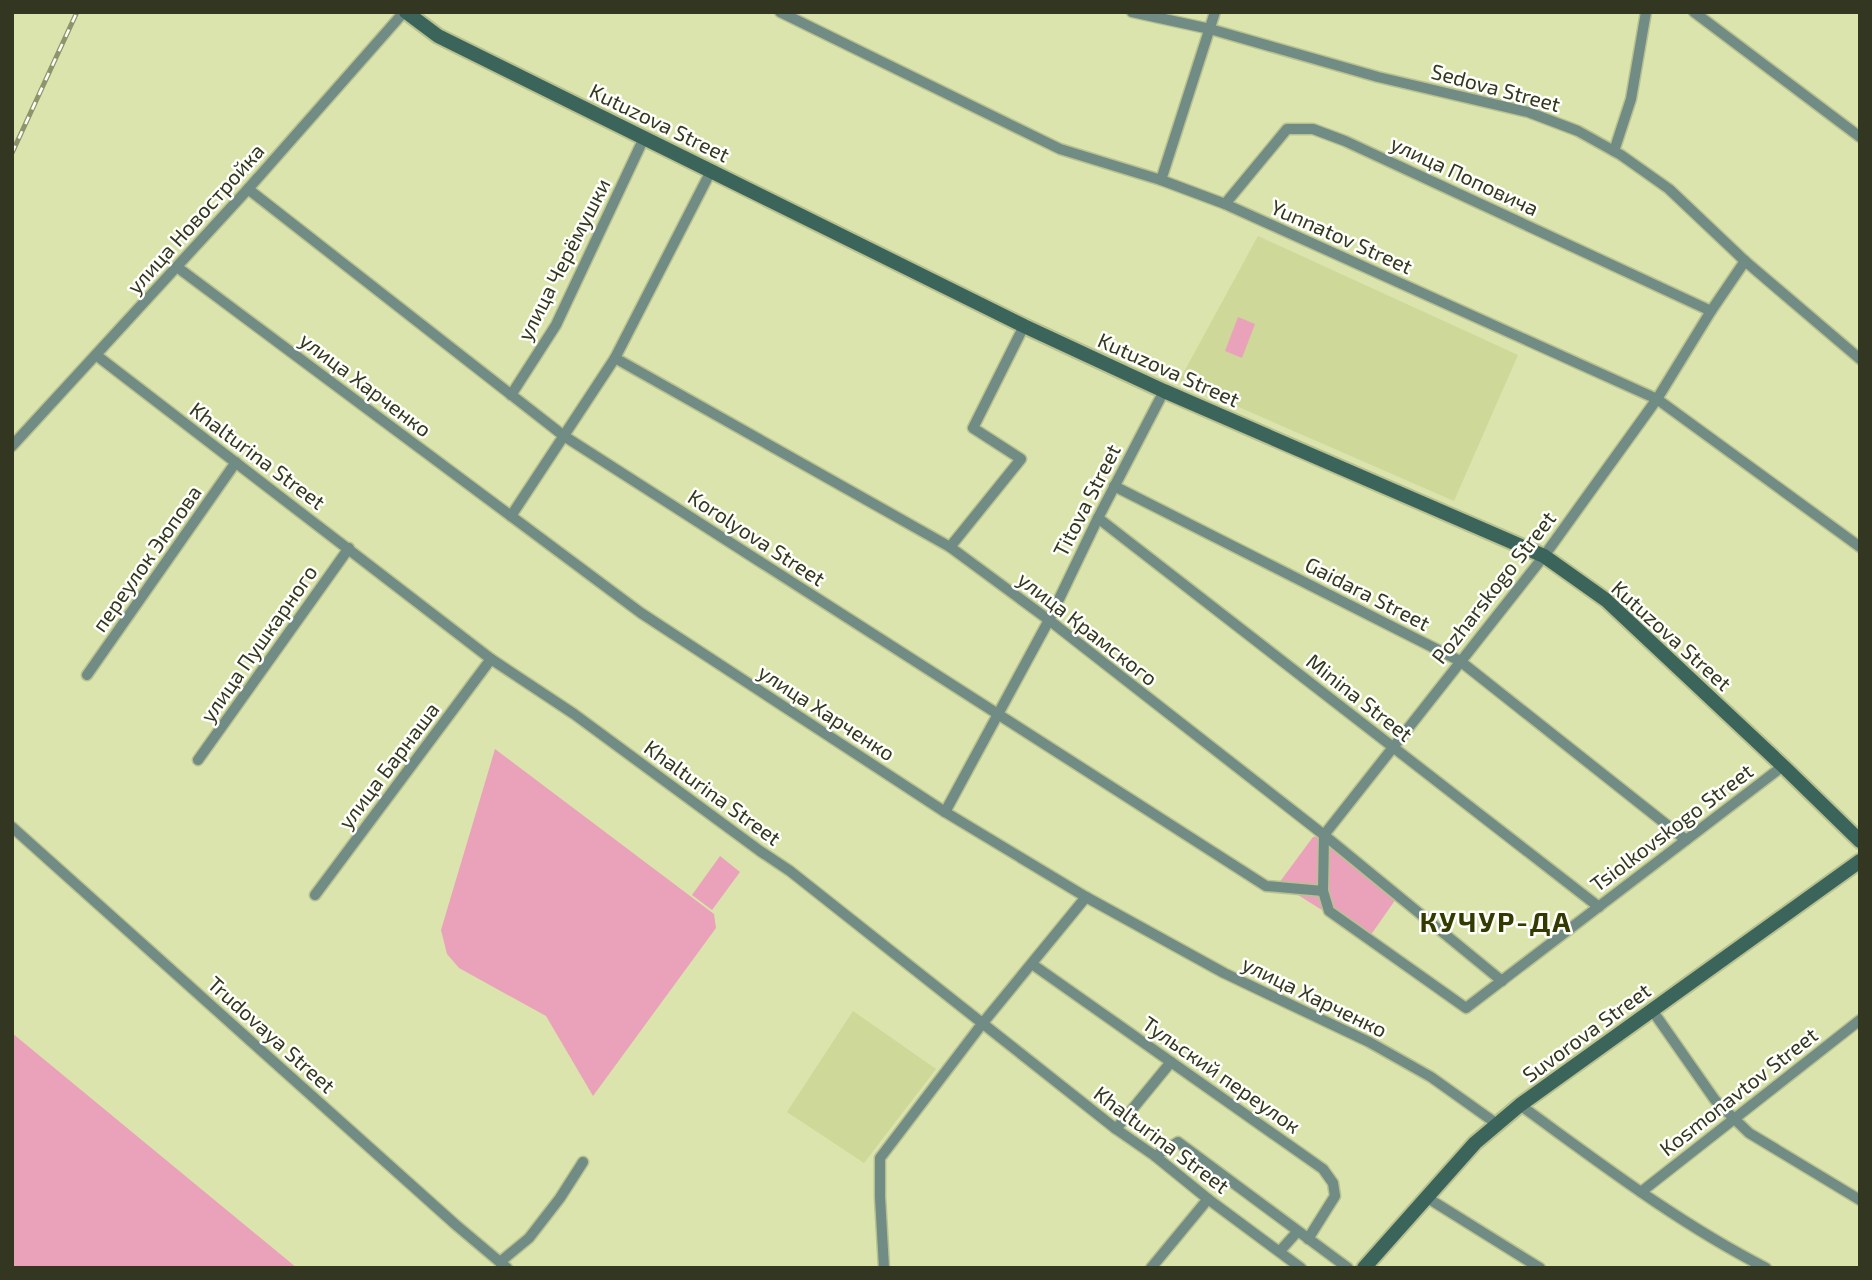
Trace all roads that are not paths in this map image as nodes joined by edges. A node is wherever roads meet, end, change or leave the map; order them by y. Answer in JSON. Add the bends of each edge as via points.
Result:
{"nodes":[{"id":1,"x":405,"y":12,"type":"edge"},
{"id":2,"x":780,"y":12,"type":"edge"},
{"id":3,"x":1132,"y":12,"type":"edge"},
{"id":4,"x":1215,"y":12,"type":"edge"},
{"id":5,"x":1646,"y":12,"type":"edge"},
{"id":6,"x":1695,"y":12,"type":"edge"},
{"id":7,"x":1210,"y":29,"type":"junction"},
{"id":8,"x":1860,"y":137,"type":"edge"},
{"id":9,"x":644,"y":138,"type":"junction"},
{"id":10,"x":1614,"y":151,"type":"junction"},
{"id":11,"x":711,"y":171,"type":"junction"},
{"id":12,"x":1161,"y":180,"type":"junction"},
{"id":13,"x":248,"y":189,"type":"junction"},
{"id":14,"x":1225,"y":204,"type":"junction"},
{"id":15,"x":1745,"y":261,"type":"junction"},
{"id":16,"x":177,"y":267,"type":"junction"},
{"id":17,"x":1711,"y":311,"type":"junction"},
{"id":18,"x":1024,"y":326,"type":"junction"},
{"id":19,"x":96,"y":355,"type":"junction"},
{"id":20,"x":615,"y":358,"type":"junction"},
{"id":21,"x":1860,"y":359,"type":"edge"},
{"id":22,"x":1164,"y":391,"type":"junction"},
{"id":23,"x":511,"y":395,"type":"junction"},
{"id":24,"x":1657,"y":399,"type":"junction"},
{"id":25,"x":564,"y":436,"type":"junction"},
{"id":26,"x":12,"y":446,"type":"edge"},
{"id":27,"x":236,"y":463,"type":"junction"},
{"id":28,"x":1114,"y":486,"type":"junction"},
{"id":29,"x":511,"y":516,"type":"junction"},
{"id":30,"x":1098,"y":518,"type":"junction"},
{"id":31,"x":950,"y":547,"type":"junction"},
{"id":32,"x":1860,"y":547,"type":"edge"},
{"id":33,"x":349,"y":548,"type":"junction"},
{"id":34,"x":1544,"y":556,"type":"junction"},
{"id":35,"x":1049,"y":620,"type":"junction"},
{"id":36,"x":491,"y":659,"type":"junction"},
{"id":37,"x":1460,"y":661,"type":"junction"},
{"id":38,"x":87,"y":675,"type":"dead end"},
{"id":39,"x":997,"y":714,"type":"junction"},
{"id":40,"x":1392,"y":747,"type":"junction"},
{"id":41,"x":198,"y":760,"type":"dead end"},
{"id":42,"x":1783,"y":766,"type":"junction"},
{"id":43,"x":945,"y":812,"type":"junction"},
{"id":44,"x":12,"y":827,"type":"edge"},
{"id":45,"x":1324,"y":835,"type":"junction"},
{"id":46,"x":1686,"y":840,"type":"junction"},
{"id":47,"x":1860,"y":841,"type":"edge"},
{"id":48,"x":1860,"y":861,"type":"edge"},
{"id":49,"x":1323,"y":891,"type":"junction"},
{"id":50,"x":315,"y":895,"type":"dead end"},
{"id":51,"x":1086,"y":897,"type":"junction"},
{"id":52,"x":1600,"y":906,"type":"junction"},
{"id":53,"x":1032,"y":964,"type":"junction"},
{"id":54,"x":1502,"y":981,"type":"junction"},
{"id":55,"x":1652,"y":1010,"type":"junction"},
{"id":56,"x":1856,"y":1023,"type":"edge"},
{"id":57,"x":982,"y":1024,"type":"junction"},
{"id":58,"x":1860,"y":1037,"type":"edge"},
{"id":59,"x":1171,"y":1062,"type":"junction"},
{"id":60,"x":1520,"y":1105,"type":"junction"},
{"id":61,"x":1734,"y":1119,"type":"junction"},
{"id":62,"x":1497,"y":1124,"type":"junction"},
{"id":63,"x":1116,"y":1129,"type":"junction"},
{"id":64,"x":1155,"y":1156,"type":"junction"},
{"id":65,"x":583,"y":1163,"type":"dead end"},
{"id":66,"x":1641,"y":1192,"type":"junction"},
{"id":67,"x":1426,"y":1197,"type":"junction"},
{"id":68,"x":1208,"y":1199,"type":"junction"},
{"id":69,"x":1860,"y":1200,"type":"edge"},
{"id":70,"x":1297,"y":1232,"type":"junction"},
{"id":71,"x":1308,"y":1239,"type":"junction"},
{"id":72,"x":1280,"y":1251,"type":"junction"},
{"id":73,"x":503,"y":1265,"type":"edge"},
{"id":74,"x":884,"y":1268,"type":"edge"},
{"id":75,"x":1151,"y":1268,"type":"edge"},
{"id":76,"x":1301,"y":1268,"type":"edge"},
{"id":77,"x":1348,"y":1268,"type":"edge"},
{"id":78,"x":1364,"y":1268,"type":"edge"},
{"id":79,"x":1539,"y":1268,"type":"edge"},
{"id":80,"x":1766,"y":1268,"type":"edge"}],
"edges":[{"from":1,"to":9,"type":"main road","name":"Kutuzova Street","via":[[438,36]]},
{"from":1,"to":13,"type":"street","name":"улица Новостройка"},
{"from":2,"to":12,"type":"street","name":"Yunnatov Street","via":[[1060,149]]},
{"from":3,"to":7,"type":"street","name":"Sedova Street"},
{"from":4,"to":7,"type":"street"},
{"from":5,"to":10,"type":"street","via":[[1631,99]]},
{"from":6,"to":8,"type":"street"},
{"from":7,"to":10,"type":"street","name":"Sedova Street","via":[[1378,77],[1528,112]]},
{"from":7,"to":12,"type":"street"},
{"from":9,"to":11,"type":"main road","name":"Kutuzova Street"},
{"from":9,"to":23,"type":"street","name":"улица Черёмушки","via":[[556,325]]},
{"from":10,"to":15,"type":"street","name":"Sedova Street","via":[[1669,189]]},
{"from":11,"to":18,"type":"main road","name":"Kutuzova Street"},
{"from":11,"to":20,"type":"street"},
{"from":12,"to":14,"type":"street","name":"Yunnatov Street"},
{"from":13,"to":16,"type":"street","name":"улица Новостройка"},
{"from":13,"to":23,"type":"street","name":"Korolyova Street"},
{"from":14,"to":17,"type":"street","name":"улица Поповича","via":[[1287,128],[1313,129]]},
{"from":14,"to":24,"type":"street","name":"Yunnatov Street"},
{"from":15,"to":17,"type":"street","name":"Pozharskogo Street"},
{"from":15,"to":21,"type":"street","name":"Sedova Street"},
{"from":16,"to":19,"type":"street","name":"улица Новостройка"},
{"from":16,"to":29,"type":"street","name":"улица Харченко"},
{"from":17,"to":24,"type":"street","name":"Pozharskogo Street"},
{"from":18,"to":22,"type":"main road","name":"Kutuzova Street"},
{"from":18,"to":31,"type":"street","via":[[973,429],[1021,458]]},
{"from":19,"to":26,"type":"street","name":"улица Новостройка"},
{"from":19,"to":27,"type":"street","name":"Khalturina Street"},
{"from":20,"to":25,"type":"street"},
{"from":20,"to":31,"type":"street","name":"улица Крамского"},
{"from":22,"to":28,"type":"street","name":"Titova Street"},
{"from":22,"to":34,"type":"main road","name":"Kutuzova Street"},
{"from":23,"to":25,"type":"street","name":"Korolyova Street"},
{"from":24,"to":32,"type":"street","name":"Yunnatov Street"},
{"from":24,"to":34,"type":"street","name":"Pozharskogo Street"},
{"from":25,"to":29,"type":"street"},
{"from":25,"to":39,"type":"street","name":"Korolyova Street"},
{"from":27,"to":33,"type":"street","name":"Khalturina Street"},
{"from":27,"to":38,"type":"street","name":"переулок Эюпова"},
{"from":28,"to":30,"type":"street","name":"Titova Street"},
{"from":28,"to":37,"type":"street","name":"Gaidara Street"},
{"from":29,"to":43,"type":"street","name":"улица Харченко","via":[[641,613]]},
{"from":30,"to":35,"type":"street","name":"Titova Street"},
{"from":30,"to":40,"type":"street","name":"Minina Street"},
{"from":31,"to":35,"type":"street","name":"улица Крамского"},
{"from":33,"to":36,"type":"street","name":"Khalturina Street"},
{"from":33,"to":41,"type":"street","name":"улица Пушкарного"},
{"from":34,"to":37,"type":"street","name":"Pozharskogo Street"},
{"from":34,"to":42,"type":"main road","name":"Kutuzova Street","via":[[1605,600]]},
{"from":35,"to":39,"type":"street","name":"Titova Street"},
{"from":35,"to":45,"type":"street","name":"улица Крамского"},
{"from":36,"to":50,"type":"street","name":"улица Барнаша"},
{"from":36,"to":57,"type":"street","name":"Khalturina Street","via":[[790,871]]},
{"from":37,"to":40,"type":"street","name":"Pozharskogo Street"},
{"from":37,"to":46,"type":"street","name":"Gaidara Street"},
{"from":39,"to":43,"type":"street","name":"Titova Street"},
{"from":39,"to":49,"type":"street","name":"Korolyova Street","via":[[1266,886]]},
{"from":40,"to":45,"type":"street","name":"Pozharskogo Street"},
{"from":40,"to":52,"type":"street","name":"Minina Street"},
{"from":42,"to":46,"type":"street","name":"Tsiolkovskogo Street"},
{"from":42,"to":47,"type":"main road","name":"Kutuzova Street"},
{"from":43,"to":51,"type":"street","name":"улица Харченко"},
{"from":44,"to":73,"type":"street","name":"Trudovaya Street"},
{"from":45,"to":49,"type":"street"},
{"from":45,"to":54,"type":"street","name":"улица Крамского"},
{"from":46,"to":52,"type":"street","name":"Tsiolkovskogo Street"},
{"from":48,"to":55,"type":"main road","name":"Suvorova Street"},
{"from":49,"to":54,"type":"street","name":"Tsiolkovskogo Street","via":[[1329,911],[1466,1008]]},
{"from":51,"to":53,"type":"street"},
{"from":51,"to":62,"type":"street","name":"улица Харченко","via":[[1256,989],[1369,1042],[1431,1077]]},
{"from":52,"to":54,"type":"street","name":"Tsiolkovskogo Street"},
{"from":53,"to":57,"type":"street"},
{"from":53,"to":59,"type":"street","name":"Тульский переулок"},
{"from":55,"to":60,"type":"main road","name":"Suvorova Street"},
{"from":55,"to":61,"type":"street","via":[[1715,1100]]},
{"from":56,"to":58,"type":"street"},
{"from":56,"to":61,"type":"street","name":"Kosmonavtov Street"},
{"from":57,"to":63,"type":"street","name":"Khalturina Street"},
{"from":57,"to":74,"type":"street","via":[[880,1158]]},
{"from":59,"to":63,"type":"street"},
{"from":59,"to":71,"type":"street","name":"Тульский переулок","via":[[1323,1169],[1335,1196]]},
{"from":60,"to":62,"type":"main road","name":"Suvorova Street"},
{"from":60,"to":66,"type":"street"},
{"from":61,"to":66,"type":"street","name":"Kosmonavtov Street"},
{"from":61,"to":69,"type":"street","via":[[1749,1133]]},
{"from":62,"to":67,"type":"main road","name":"Suvorova Street"},
{"from":63,"to":64,"type":"street","name":"Khalturina Street"},
{"from":64,"to":68,"type":"street","name":"Khalturina Street"},
{"from":64,"to":70,"type":"street","via":[[1178,1142]]},
{"from":65,"to":73,"type":"street","via":[[529,1238]]},
{"from":66,"to":80,"type":"street"},
{"from":67,"to":78,"type":"main road","name":"Suvorova Street"},
{"from":67,"to":79,"type":"street"},
{"from":68,"to":72,"type":"street","name":"Khalturina Street"},
{"from":68,"to":75,"type":"street"},
{"from":70,"to":71,"type":"street"},
{"from":70,"to":72,"type":"street"},
{"from":71,"to":77,"type":"street"},
{"from":72,"to":76,"type":"street","name":"Khalturina Street"}]}
